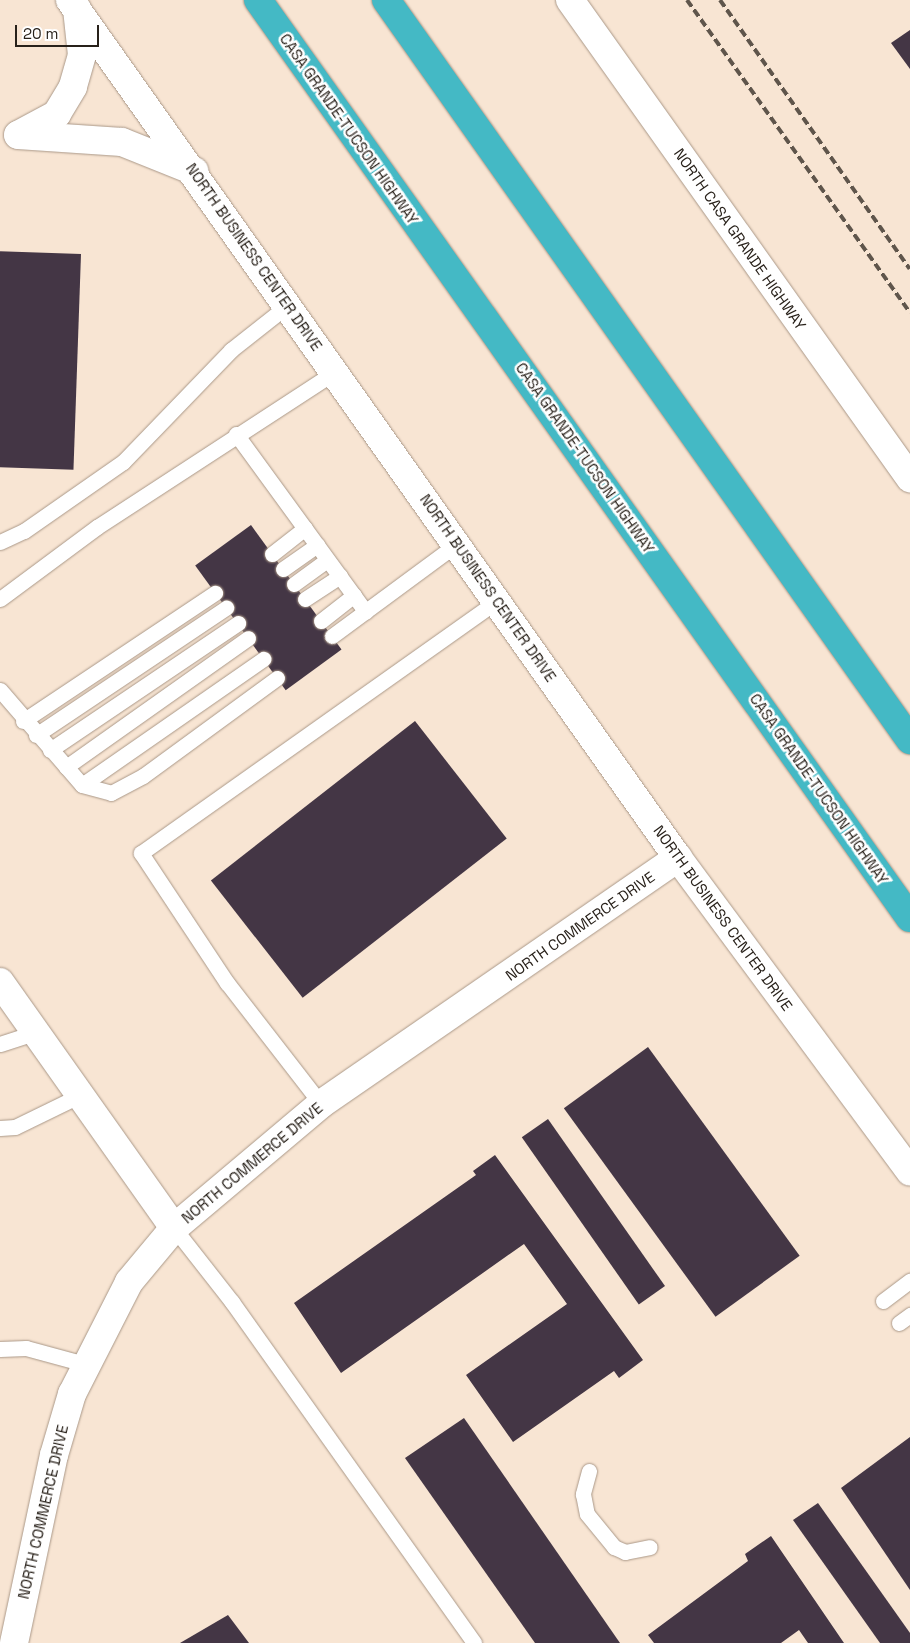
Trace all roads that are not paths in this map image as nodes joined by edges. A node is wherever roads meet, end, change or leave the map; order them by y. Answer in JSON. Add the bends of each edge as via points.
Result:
{"nodes":[{"id":1,"x":258,"y":0,"type":"edge"},
{"id":2,"x":386,"y":0,"type":"edge"},
{"id":3,"x":570,"y":0,"type":"edge"},
{"id":4,"x":74,"y":5,"type":"edge"},
{"id":5,"x":9,"y":135,"type":"edge"},
{"id":6,"x":194,"y":171,"type":"junction"},
{"id":7,"x":288,"y":305,"type":"junction"},
{"id":8,"x":335,"y":372,"type":"junction"},
{"id":9,"x":236,"y":434,"type":"junction"},
{"id":10,"x":910,"y":478,"type":"edge"},
{"id":11,"x":305,"y":528,"type":"junction"},
{"id":12,"x":0,"y":542,"type":"edge"},
{"id":13,"x":457,"y":544,"type":"junction"},
{"id":14,"x":317,"y":545,"type":"junction"},
{"id":15,"x":272,"y":554,"type":"dead end"},
{"id":16,"x":328,"y":560,"type":"junction"},
{"id":17,"x":283,"y":569,"type":"dead end"},
{"id":18,"x":340,"y":576,"type":"junction"},
{"id":19,"x":294,"y":584,"type":"dead end"},
{"id":20,"x":215,"y":593,"type":"dead end"},
{"id":21,"x":354,"y":595,"type":"junction"},
{"id":22,"x":0,"y":599,"type":"edge"},
{"id":23,"x":305,"y":599,"type":"dead end"},
{"id":24,"x":497,"y":602,"type":"junction"},
{"id":25,"x":226,"y":608,"type":"dead end"},
{"id":26,"x":366,"y":612,"type":"junction"},
{"id":27,"x":321,"y":620,"type":"dead end"},
{"id":28,"x":238,"y":623,"type":"dead end"},
{"id":29,"x":332,"y":636,"type":"dead end"},
{"id":30,"x":248,"y":638,"type":"dead end"},
{"id":31,"x":264,"y":659,"type":"dead end"},
{"id":32,"x":277,"y":678,"type":"dead end"},
{"id":33,"x":0,"y":690,"type":"edge"},
{"id":34,"x":23,"y":721,"type":"junction"},
{"id":35,"x":36,"y":735,"type":"junction"},
{"id":36,"x":910,"y":740,"type":"edge"},
{"id":37,"x":50,"y":750,"type":"junction"},
{"id":38,"x":66,"y":766,"type":"junction"},
{"id":39,"x":82,"y":785,"type":"junction"},
{"id":40,"x":678,"y":858,"type":"junction"},
{"id":41,"x":910,"y":918,"type":"edge"},
{"id":42,"x":0,"y":982,"type":"edge"},
{"id":43,"x":36,"y":1032,"type":"junction"},
{"id":44,"x":0,"y":1044,"type":"edge"},
{"id":45,"x":81,"y":1095,"type":"junction"},
{"id":46,"x":321,"y":1104,"type":"junction"},
{"id":47,"x":0,"y":1128,"type":"edge"},
{"id":48,"x":910,"y":1172,"type":"edge"},
{"id":49,"x":174,"y":1228,"type":"junction"},
{"id":50,"x":910,"y":1281,"type":"edge"},
{"id":51,"x":883,"y":1301,"type":"dead end"},
{"id":52,"x":0,"y":1349,"type":"edge"},
{"id":53,"x":85,"y":1364,"type":"junction"},
{"id":54,"x":589,"y":1471,"type":"dead end"},
{"id":55,"x":650,"y":1547,"type":"dead end"},
{"id":56,"x":14,"y":1643,"type":"edge"},
{"id":57,"x":474,"y":1643,"type":"edge"}],
"edges":[{"from":1,"to":41,"type":"highway","name":"CASA GRANDE-TUCSON HIGHWAY"},
{"from":2,"to":36,"type":"highway"},
{"from":3,"to":10,"type":"main road","name":"NORTH CASA GRANDE HIGHWAY"},
{"from":4,"to":5,"type":"main road","via":[[82,55],[73,87],[57,114]]},
{"from":4,"to":6,"type":"main road","name":"NORTH BUSINESS CENTER DRIVE"},
{"from":5,"to":6,"type":"main road","via":[[122,142]]},
{"from":6,"to":7,"type":"main road","name":"NORTH BUSINESS CENTER DRIVE"},
{"from":7,"to":8,"type":"main road","name":"NORTH BUSINESS CENTER DRIVE"},
{"from":7,"to":12,"type":"lane","via":[[232,350],[123,462],[24,531]]},
{"from":8,"to":9,"type":"lane"},
{"from":8,"to":13,"type":"main road","name":"NORTH BUSINESS CENTER DRIVE"},
{"from":9,"to":11,"type":"lane"},
{"from":9,"to":22,"type":"lane","via":[[97,527]]},
{"from":11,"to":14,"type":"lane"},
{"from":11,"to":15,"type":"lane"},
{"from":13,"to":24,"type":"main road","name":"NORTH BUSINESS CENTER DRIVE"},
{"from":13,"to":26,"type":"lane"},
{"from":14,"to":16,"type":"lane"},
{"from":14,"to":17,"type":"lane"},
{"from":16,"to":18,"type":"lane"},
{"from":16,"to":19,"type":"lane"},
{"from":18,"to":21,"type":"lane"},
{"from":18,"to":23,"type":"lane"},
{"from":20,"to":34,"type":"lane"},
{"from":21,"to":26,"type":"lane"},
{"from":21,"to":27,"type":"lane"},
{"from":24,"to":40,"type":"main road","name":"NORTH BUSINESS CENTER DRIVE"},
{"from":24,"to":46,"type":"lane","via":[[141,853],[227,983]]},
{"from":25,"to":35,"type":"lane"},
{"from":26,"to":29,"type":"lane"},
{"from":28,"to":37,"type":"lane"},
{"from":30,"to":38,"type":"lane"},
{"from":31,"to":39,"type":"lane"},
{"from":32,"to":39,"type":"lane","via":[[143,776],[111,794],[90,791]]},
{"from":33,"to":34,"type":"lane"},
{"from":34,"to":35,"type":"lane"},
{"from":35,"to":37,"type":"lane"},
{"from":37,"to":38,"type":"lane"},
{"from":38,"to":39,"type":"lane"},
{"from":40,"to":46,"type":"main road","name":"NORTH COMMERCE DRIVE"},
{"from":40,"to":48,"type":"main road","name":"NORTH BUSINESS CENTER DRIVE"},
{"from":42,"to":43,"type":"main road"},
{"from":43,"to":44,"type":"lane"},
{"from":43,"to":45,"type":"main road"},
{"from":45,"to":47,"type":"lane","via":[[15,1127]]},
{"from":45,"to":49,"type":"main road"},
{"from":46,"to":49,"type":"main road","name":"NORTH COMMERCE DRIVE"},
{"from":49,"to":53,"type":"main road","name":"NORTH COMMERCE DRIVE","via":[[129,1282]]},
{"from":49,"to":57,"type":"lane","via":[[232,1302]]},
{"from":50,"to":51,"type":"lane"},
{"from":52,"to":53,"type":"lane","via":[[26,1348]]},
{"from":53,"to":56,"type":"main road","name":"NORTH COMMERCE DRIVE","via":[[54,1455]]},
{"from":54,"to":55,"type":"lane","via":[[583,1494],[587,1514],[614,1547],[625,1552]]}]}
